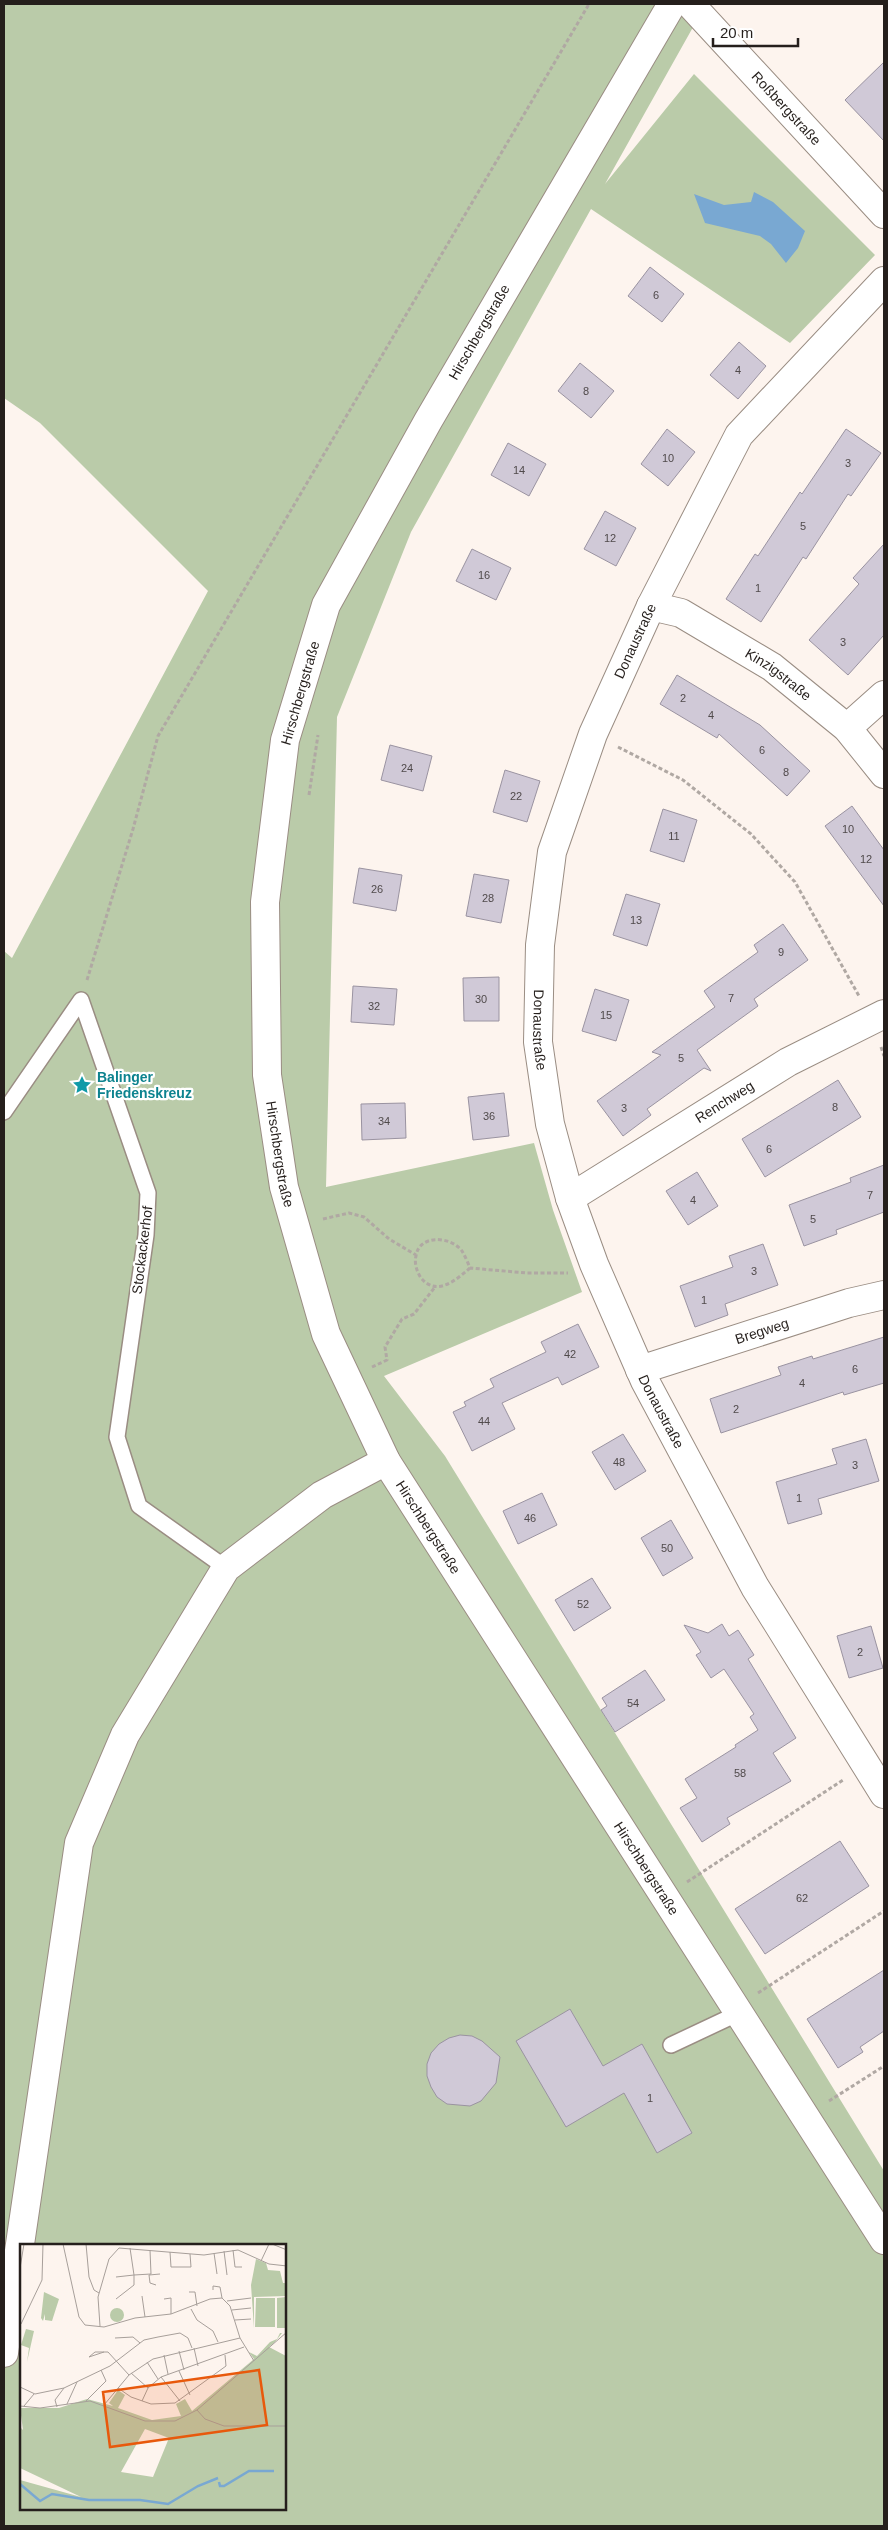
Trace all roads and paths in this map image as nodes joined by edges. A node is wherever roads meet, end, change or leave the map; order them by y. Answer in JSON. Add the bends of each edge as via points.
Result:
{"nodes":[{"id":1,"x":589,"y":4,"type":"edge"},
{"id":2,"x":672,"y":4,"type":"edge"},
{"id":3,"x":690,"y":4,"type":"edge"},
{"id":4,"x":884,"y":214,"type":"edge"},
{"id":5,"x":884,"y":280,"type":"edge"},
{"id":6,"x":651,"y":606,"type":"junction"},
{"id":7,"x":884,"y":695,"type":"edge"},
{"id":8,"x":847,"y":728,"type":"junction"},
{"id":9,"x":319,"y":732,"type":"dead end"},
{"id":10,"x":593,"y":734,"type":"junction"},
{"id":11,"x":884,"y":774,"type":"edge"},
{"id":12,"x":308,"y":800,"type":"dead end"},
{"id":13,"x":80,"y":1000,"type":"junction"},
{"id":14,"x":878,"y":1017,"type":"edge"},
{"id":15,"x":884,"y":1056,"type":"edge"},
{"id":16,"x":4,"y":1112,"type":"edge"},
{"id":17,"x":570,"y":1198,"type":"junction"},
{"id":18,"x":318,"y":1220,"type":"dead end"},
{"id":19,"x":416,"y":1255,"type":"junction"},
{"id":20,"x":470,"y":1268,"type":"junction"},
{"id":21,"x":575,"y":1273,"type":"dead end"},
{"id":22,"x":435,"y":1287,"type":"junction"},
{"id":23,"x":884,"y":1295,"type":"edge"},
{"id":24,"x":366,"y":1370,"type":"dead end"},
{"id":25,"x":640,"y":1370,"type":"junction"},
{"id":26,"x":386,"y":1461,"type":"junction"},
{"id":27,"x":226,"y":1568,"type":"junction"},
{"id":28,"x":866,"y":1765,"type":"junction"},
{"id":29,"x":884,"y":1794,"type":"edge"},
{"id":30,"x":681,"y":1886,"type":"dead end"},
{"id":31,"x":884,"y":1911,"type":"edge"},
{"id":32,"x":746,"y":2005,"type":"junction"},
{"id":33,"x":671,"y":2045,"type":"dead end"},
{"id":34,"x":884,"y":2066,"type":"edge"},
{"id":35,"x":822,"y":2106,"type":"dead end"},
{"id":36,"x":884,"y":2240,"type":"edge"},
{"id":37,"x":20,"y":2244,"type":"edge"},
{"id":38,"x":20,"y":2244,"type":"edge"},
{"id":39,"x":4,"y":2353,"type":"edge"}],
"edges":[{"from":1,"to":13,"type":"path","via":[[158,736]]},
{"from":2,"to":26,"type":"street","name":"Hirschbergstraße","via":[[433,412],[326,605],[285,740],[266,902],[268,1075],[284,1187],[326,1334]]},
{"from":3,"to":4,"type":"street","name":"Roßbergstraße"},
{"from":5,"to":6,"type":"street","name":"Donaustraße","via":[[739,435]]},
{"from":6,"to":8,"type":"street","name":"Kinzigstraße","via":[[681,613],[772,666]]},
{"from":6,"to":10,"type":"street","name":"Donaustraße"},
{"from":7,"to":8,"type":"street"},
{"from":8,"to":11,"type":"street","name":"Kinzigstraße"},
{"from":9,"to":12,"type":"path"},
{"from":10,"to":14,"type":"path","via":[[683,780],[751,834],[796,882]]},
{"from":10,"to":17,"type":"street","name":"Donaustraße","via":[[552,852],[540,944],[538,1042],[550,1124]]},
{"from":13,"to":16,"type":"lane"},
{"from":13,"to":27,"type":"lane","name":"Stockackerhof","via":[[148,1193],[146,1235],[117,1437],[140,1506]]},
{"from":14,"to":15,"type":"path"},
{"from":14,"to":17,"type":"street","name":"Renchweg","via":[[788,1062]]},
{"from":17,"to":25,"type":"street","name":"Donaustraße","via":[[594,1264]]},
{"from":18,"to":19,"type":"path","via":[[349,1214],[364,1217],[389,1239]]},
{"from":19,"to":20,"type":"path","via":[[426,1242],[445,1239],[461,1250]]},
{"from":19,"to":22,"type":"path","via":[[419,1275],[426,1284]]},
{"from":20,"to":21,"type":"path"},
{"from":20,"to":22,"type":"path","via":[[453,1282]]},
{"from":22,"to":24,"type":"path","via":[[414,1314],[402,1319],[384,1347],[386,1360]]},
{"from":23,"to":25,"type":"street","name":"Bregweg","via":[[848,1303]]},
{"from":25,"to":28,"type":"street","name":"Donaustraße","via":[[755,1587]]},
{"from":26,"to":27,"type":"street","via":[[322,1495]]},
{"from":26,"to":32,"type":"street","name":"Hirschbergstraße"},
{"from":27,"to":38,"type":"street","via":[[126,1735],[79,1843]]},
{"from":28,"to":29,"type":"street","name":"Donaustraße"},
{"from":28,"to":30,"type":"path"},
{"from":31,"to":32,"type":"path"},
{"from":32,"to":33,"type":"lane"},
{"from":32,"to":36,"type":"street","name":"Hirschbergstraße"},
{"from":34,"to":35,"type":"path"},
{"from":37,"to":39,"type":"street"}]}
